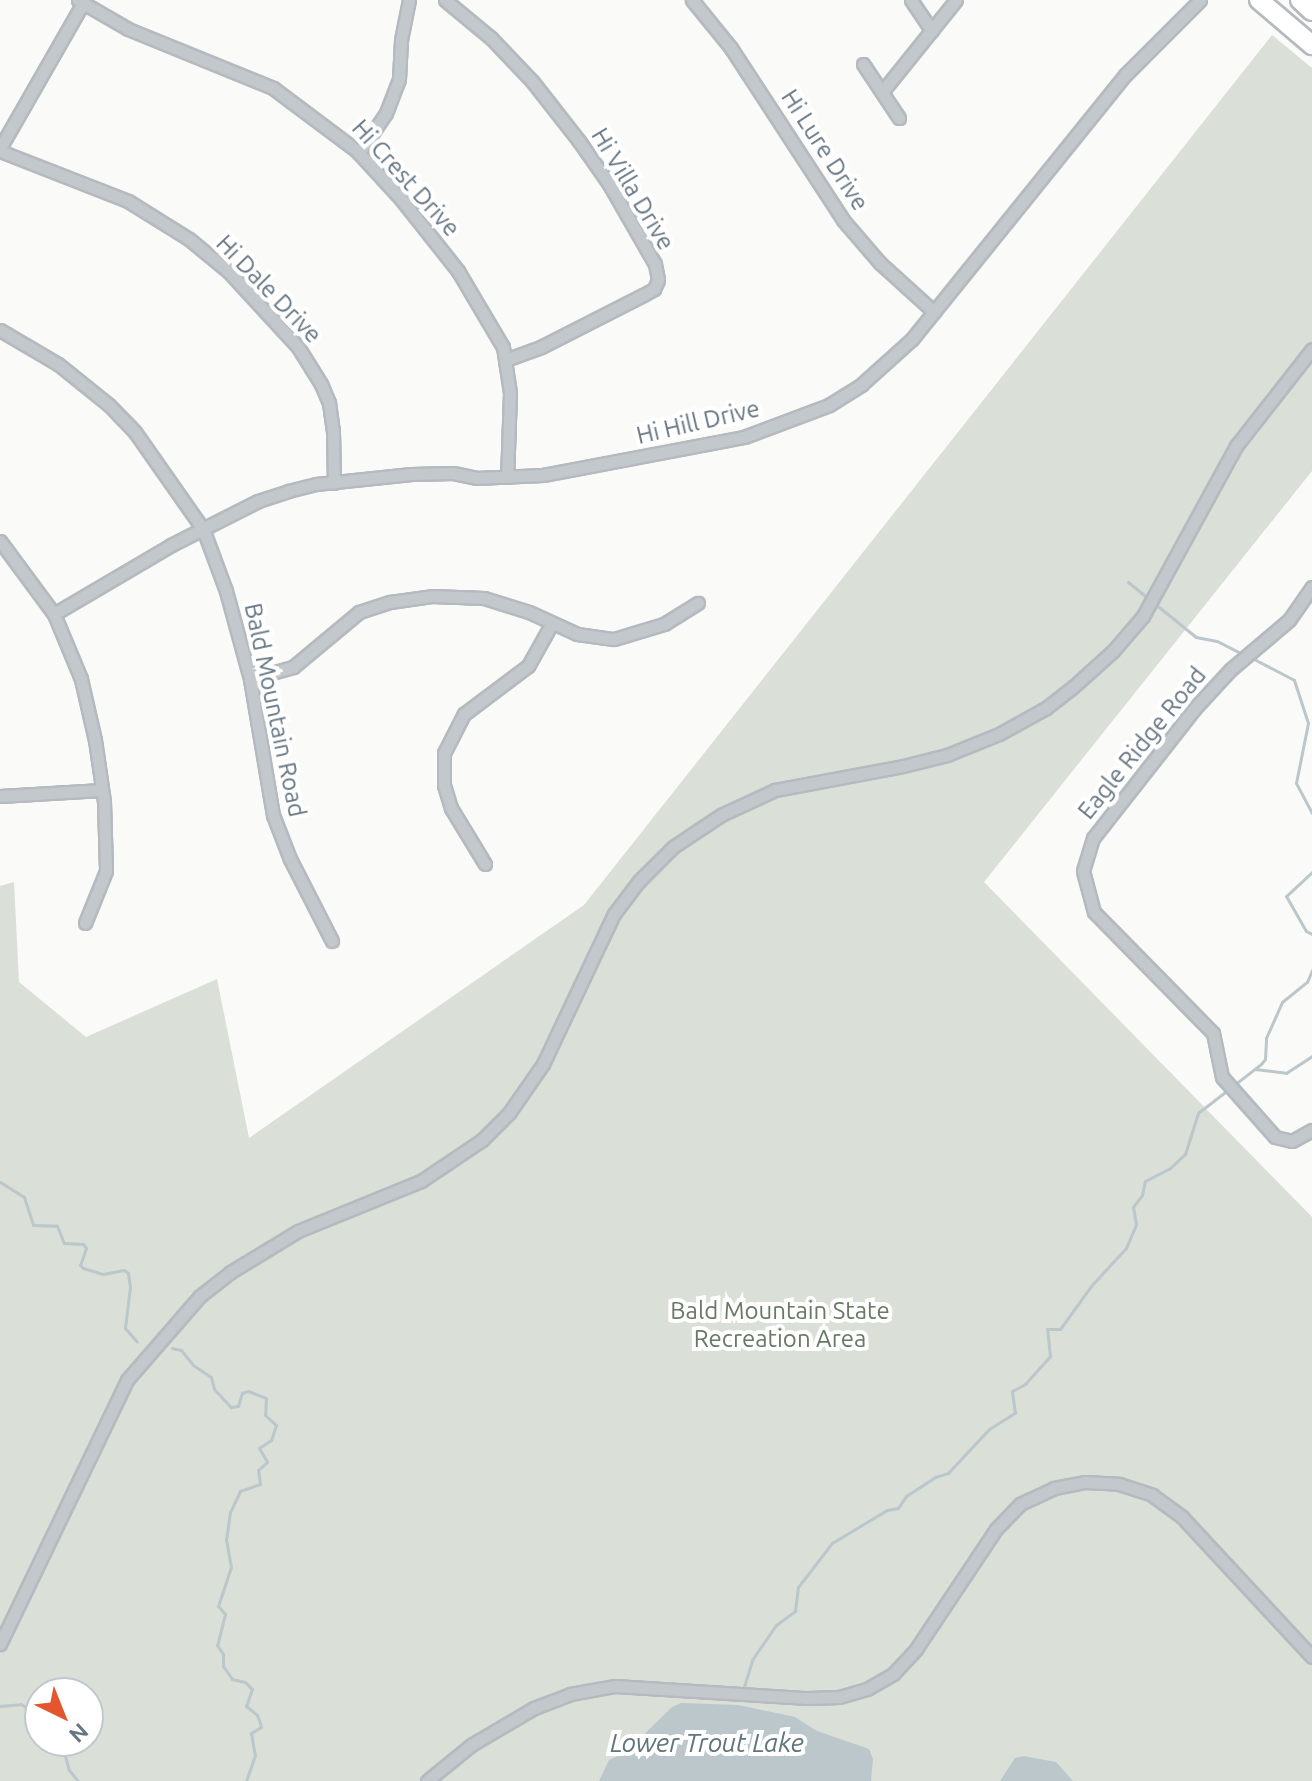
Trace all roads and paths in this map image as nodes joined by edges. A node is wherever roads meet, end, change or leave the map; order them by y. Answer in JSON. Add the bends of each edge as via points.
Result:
{"nodes":[{"id":1,"x":409,"y":0,"type":"edge"},
{"id":2,"x":445,"y":0,"type":"edge"},
{"id":3,"x":692,"y":0,"type":"edge"},
{"id":4,"x":911,"y":0,"type":"edge"},
{"id":5,"x":956,"y":0,"type":"edge"},
{"id":6,"x":1200,"y":0,"type":"edge"},
{"id":7,"x":1259,"y":0,"type":"edge"},
{"id":8,"x":1300,"y":0,"type":"edge"},
{"id":9,"x":81,"y":2,"type":"edge"},
{"id":10,"x":1312,"y":11,"type":"edge"},
{"id":11,"x":932,"y":31,"type":"junction"},
{"id":12,"x":1312,"y":45,"type":"edge"},
{"id":13,"x":863,"y":64,"type":"dead end"},
{"id":14,"x":882,"y":92,"type":"junction"},
{"id":15,"x":899,"y":118,"type":"dead end"},
{"id":16,"x":0,"y":149,"type":"edge"},
{"id":17,"x":359,"y":153,"type":"junction"},
{"id":18,"x":934,"y":312,"type":"junction"},
{"id":19,"x":0,"y":330,"type":"edge"},
{"id":20,"x":1312,"y":349,"type":"edge"},
{"id":21,"x":508,"y":359,"type":"junction"},
{"id":22,"x":507,"y":477,"type":"junction"},
{"id":23,"x":334,"y":483,"type":"junction"},
{"id":24,"x":203,"y":529,"type":"junction"},
{"id":25,"x":0,"y":541,"type":"edge"},
{"id":26,"x":1311,"y":589,"type":"edge"},
{"id":27,"x":698,"y":603,"type":"dead end"},
{"id":28,"x":54,"y":614,"type":"junction"},
{"id":29,"x":552,"y":623,"type":"junction"},
{"id":30,"x":250,"y":679,"type":"junction"},
{"id":31,"x":102,"y":790,"type":"junction"},
{"id":32,"x":0,"y":796,"type":"edge"},
{"id":33,"x":485,"y":864,"type":"dead end"},
{"id":34,"x":85,"y":923,"type":"dead end"},
{"id":35,"x":332,"y":941,"type":"dead end"},
{"id":36,"x":1312,"y":1130,"type":"edge"},
{"id":37,"x":0,"y":1644,"type":"edge"},
{"id":38,"x":1312,"y":1657,"type":"edge"},
{"id":39,"x":427,"y":1781,"type":"edge"}],
"edges":[{"from":1,"to":17,"type":"street","via":[[399,79],[386,113]]},
{"from":2,"to":21,"type":"street","name":"Hi Villa Drive","via":[[532,81],[579,141],[655,264],[658,280],[643,295]]},
{"from":3,"to":18,"type":"street","name":"Hi Lure Drive","via":[[731,48],[843,220]]},
{"from":4,"to":11,"type":"street"},
{"from":5,"to":11,"type":"street"},
{"from":6,"to":18,"type":"street","name":"Hi Hill Drive","via":[[1125,75]]},
{"from":7,"to":12,"type":"main road"},
{"from":8,"to":10,"type":"main road"},
{"from":9,"to":16,"type":"street"},
{"from":9,"to":17,"type":"street","name":"Hi Crest Drive","via":[[128,29],[273,88]]},
{"from":11,"to":14,"type":"street"},
{"from":13,"to":14,"type":"street"},
{"from":14,"to":15,"type":"street"},
{"from":16,"to":23,"type":"street","name":"Hi Dale Drive","via":[[128,201],[229,272],[298,347],[321,384],[333,431]]},
{"from":17,"to":21,"type":"street","name":"Hi Crest Drive","via":[[458,271]]},
{"from":18,"to":22,"type":"street","name":"Hi Hill Drive","via":[[862,384],[785,424],[679,451]]},
{"from":19,"to":24,"type":"street","name":"Bald Mountain Road","via":[[58,364],[109,405],[135,432]]},
{"from":20,"to":37,"type":"street","via":[[1236,446],[1143,616],[1073,687],[999,734],[918,762],[775,790],[721,815],[673,847],[614,914],[543,1064],[509,1113],[482,1140],[421,1181],[298,1231],[200,1296],[127,1380]]},
{"from":21,"to":22,"type":"street","name":"Hi Crest Drive"},
{"from":22,"to":23,"type":"street","name":"Hi Hill Drive","via":[[411,474]]},
{"from":23,"to":24,"type":"street","name":"Hi Hill Drive","via":[[270,497]]},
{"from":24,"to":28,"type":"street","name":"Hi Hill Drive"},
{"from":24,"to":30,"type":"street","name":"Bald Mountain Road"},
{"from":25,"to":28,"type":"street"},
{"from":26,"to":36,"type":"street","name":"Eagle Ridge Road","via":[[1289,620],[1195,708],[1098,831],[1083,871],[1094,912],[1213,1033],[1222,1077],[1275,1137],[1292,1141]]},
{"from":27,"to":29,"type":"street","via":[[664,624],[614,639],[577,634]]},
{"from":28,"to":31,"type":"street","via":[[81,679]]},
{"from":29,"to":30,"type":"street","via":[[484,598],[432,596],[390,602],[359,612],[293,667]]},
{"from":29,"to":33,"type":"street","via":[[528,666],[464,714],[444,753],[444,785],[451,808]]},
{"from":30,"to":35,"type":"street","name":"Bald Mountain Road","via":[[273,815]]},
{"from":31,"to":32,"type":"street"},
{"from":31,"to":34,"type":"street","via":[[106,871]]},
{"from":38,"to":39,"type":"street","via":[[1182,1517],[1152,1495],[1119,1484],[1085,1482],[1054,1488],[1020,1504],[996,1529],[916,1649],[893,1674],[867,1689],[808,1698],[615,1686],[570,1694],[534,1708],[471,1745]]}]}
